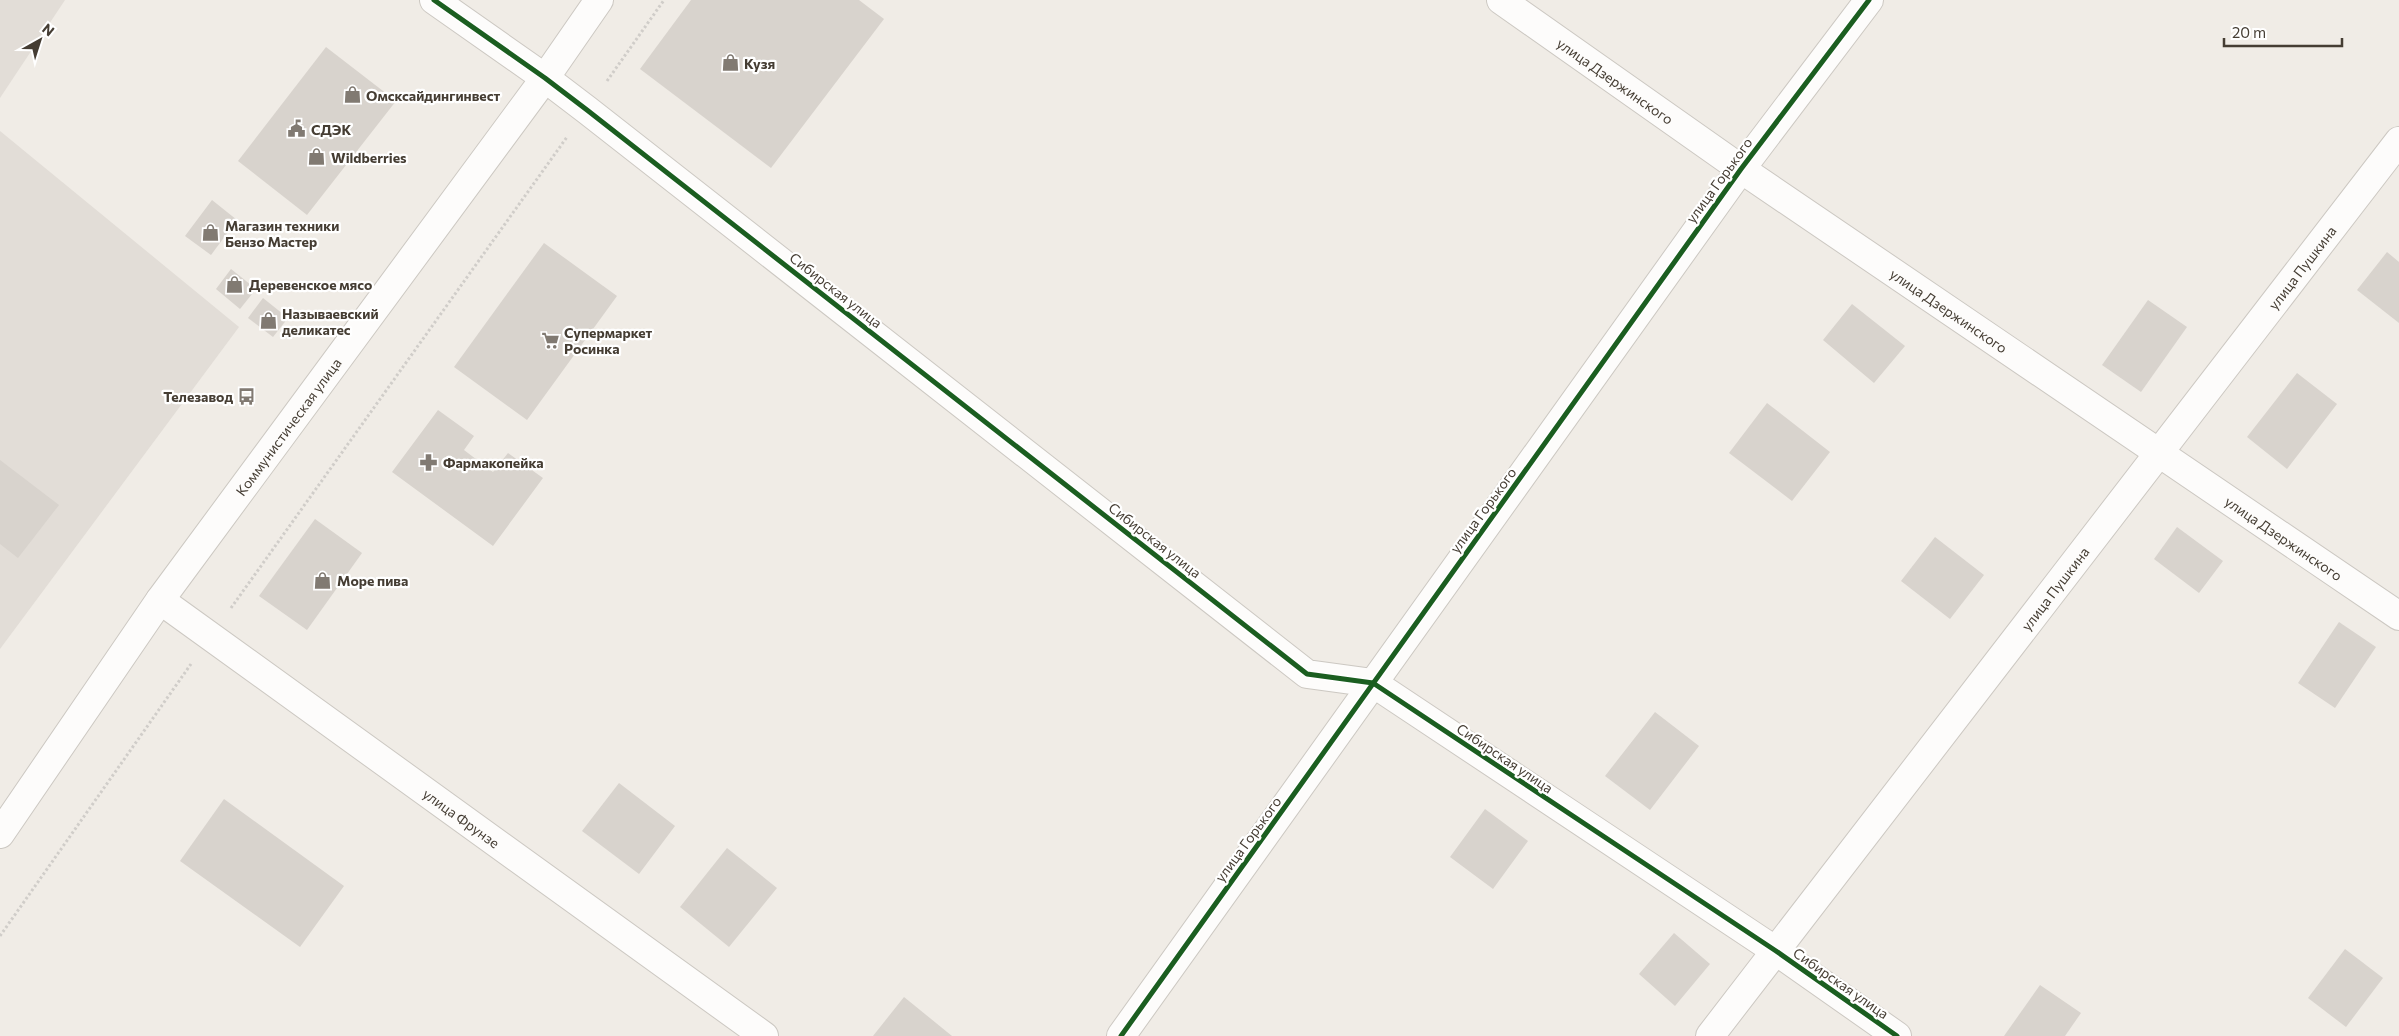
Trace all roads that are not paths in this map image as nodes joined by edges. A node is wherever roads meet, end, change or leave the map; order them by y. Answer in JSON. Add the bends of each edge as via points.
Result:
{"nodes":[{"id":1,"x":434,"y":0,"type":"edge"},
{"id":2,"x":600,"y":0,"type":"edge"},
{"id":3,"x":1501,"y":0,"type":"edge"},
{"id":4,"x":1869,"y":0,"type":"edge"},
{"id":5,"x":545,"y":78,"type":"junction"},
{"id":6,"x":2399,"y":141,"type":"edge"},
{"id":7,"x":1740,"y":169,"type":"junction"},
{"id":8,"x":2161,"y":453,"type":"junction"},
{"id":9,"x":160,"y":600,"type":"junction"},
{"id":10,"x":2399,"y":616,"type":"edge"},
{"id":11,"x":1373,"y":683,"type":"junction"},
{"id":12,"x":0,"y":834,"type":"edge"},
{"id":13,"x":1776,"y":951,"type":"junction"},
{"id":14,"x":764,"y":1036,"type":"edge"},
{"id":15,"x":1121,"y":1036,"type":"edge"},
{"id":16,"x":1710,"y":1036,"type":"edge"},
{"id":17,"x":1897,"y":1036,"type":"edge"}],
"edges":[{"from":1,"to":5,"type":"street","name":"Сибирская улица"},
{"from":2,"to":5,"type":"street","name":"Коммунистическая улица"},
{"from":3,"to":7,"type":"street","name":"улица Дзержинского"},
{"from":4,"to":7,"type":"street","name":"улица Горького"},
{"from":5,"to":9,"type":"street","name":"Коммунистическая улица"},
{"from":5,"to":11,"type":"street","name":"Сибирская улица","via":[[1307,674]]},
{"from":6,"to":8,"type":"street","name":"улица Пушкина"},
{"from":7,"to":8,"type":"street","name":"улица Дзержинского"},
{"from":7,"to":11,"type":"street","name":"улица Горького"},
{"from":8,"to":10,"type":"street","name":"улица Дзержинского"},
{"from":8,"to":13,"type":"street","name":"улица Пушкина"},
{"from":9,"to":12,"type":"street","name":"Коммунистическая улица"},
{"from":9,"to":14,"type":"street","name":"улица Фрунзе"},
{"from":11,"to":13,"type":"street","name":"Сибирская улица"},
{"from":11,"to":15,"type":"street","name":"улица Горького"},
{"from":13,"to":16,"type":"street","name":"улица Пушкина"},
{"from":13,"to":17,"type":"street","name":"Сибирская улица"}]}
